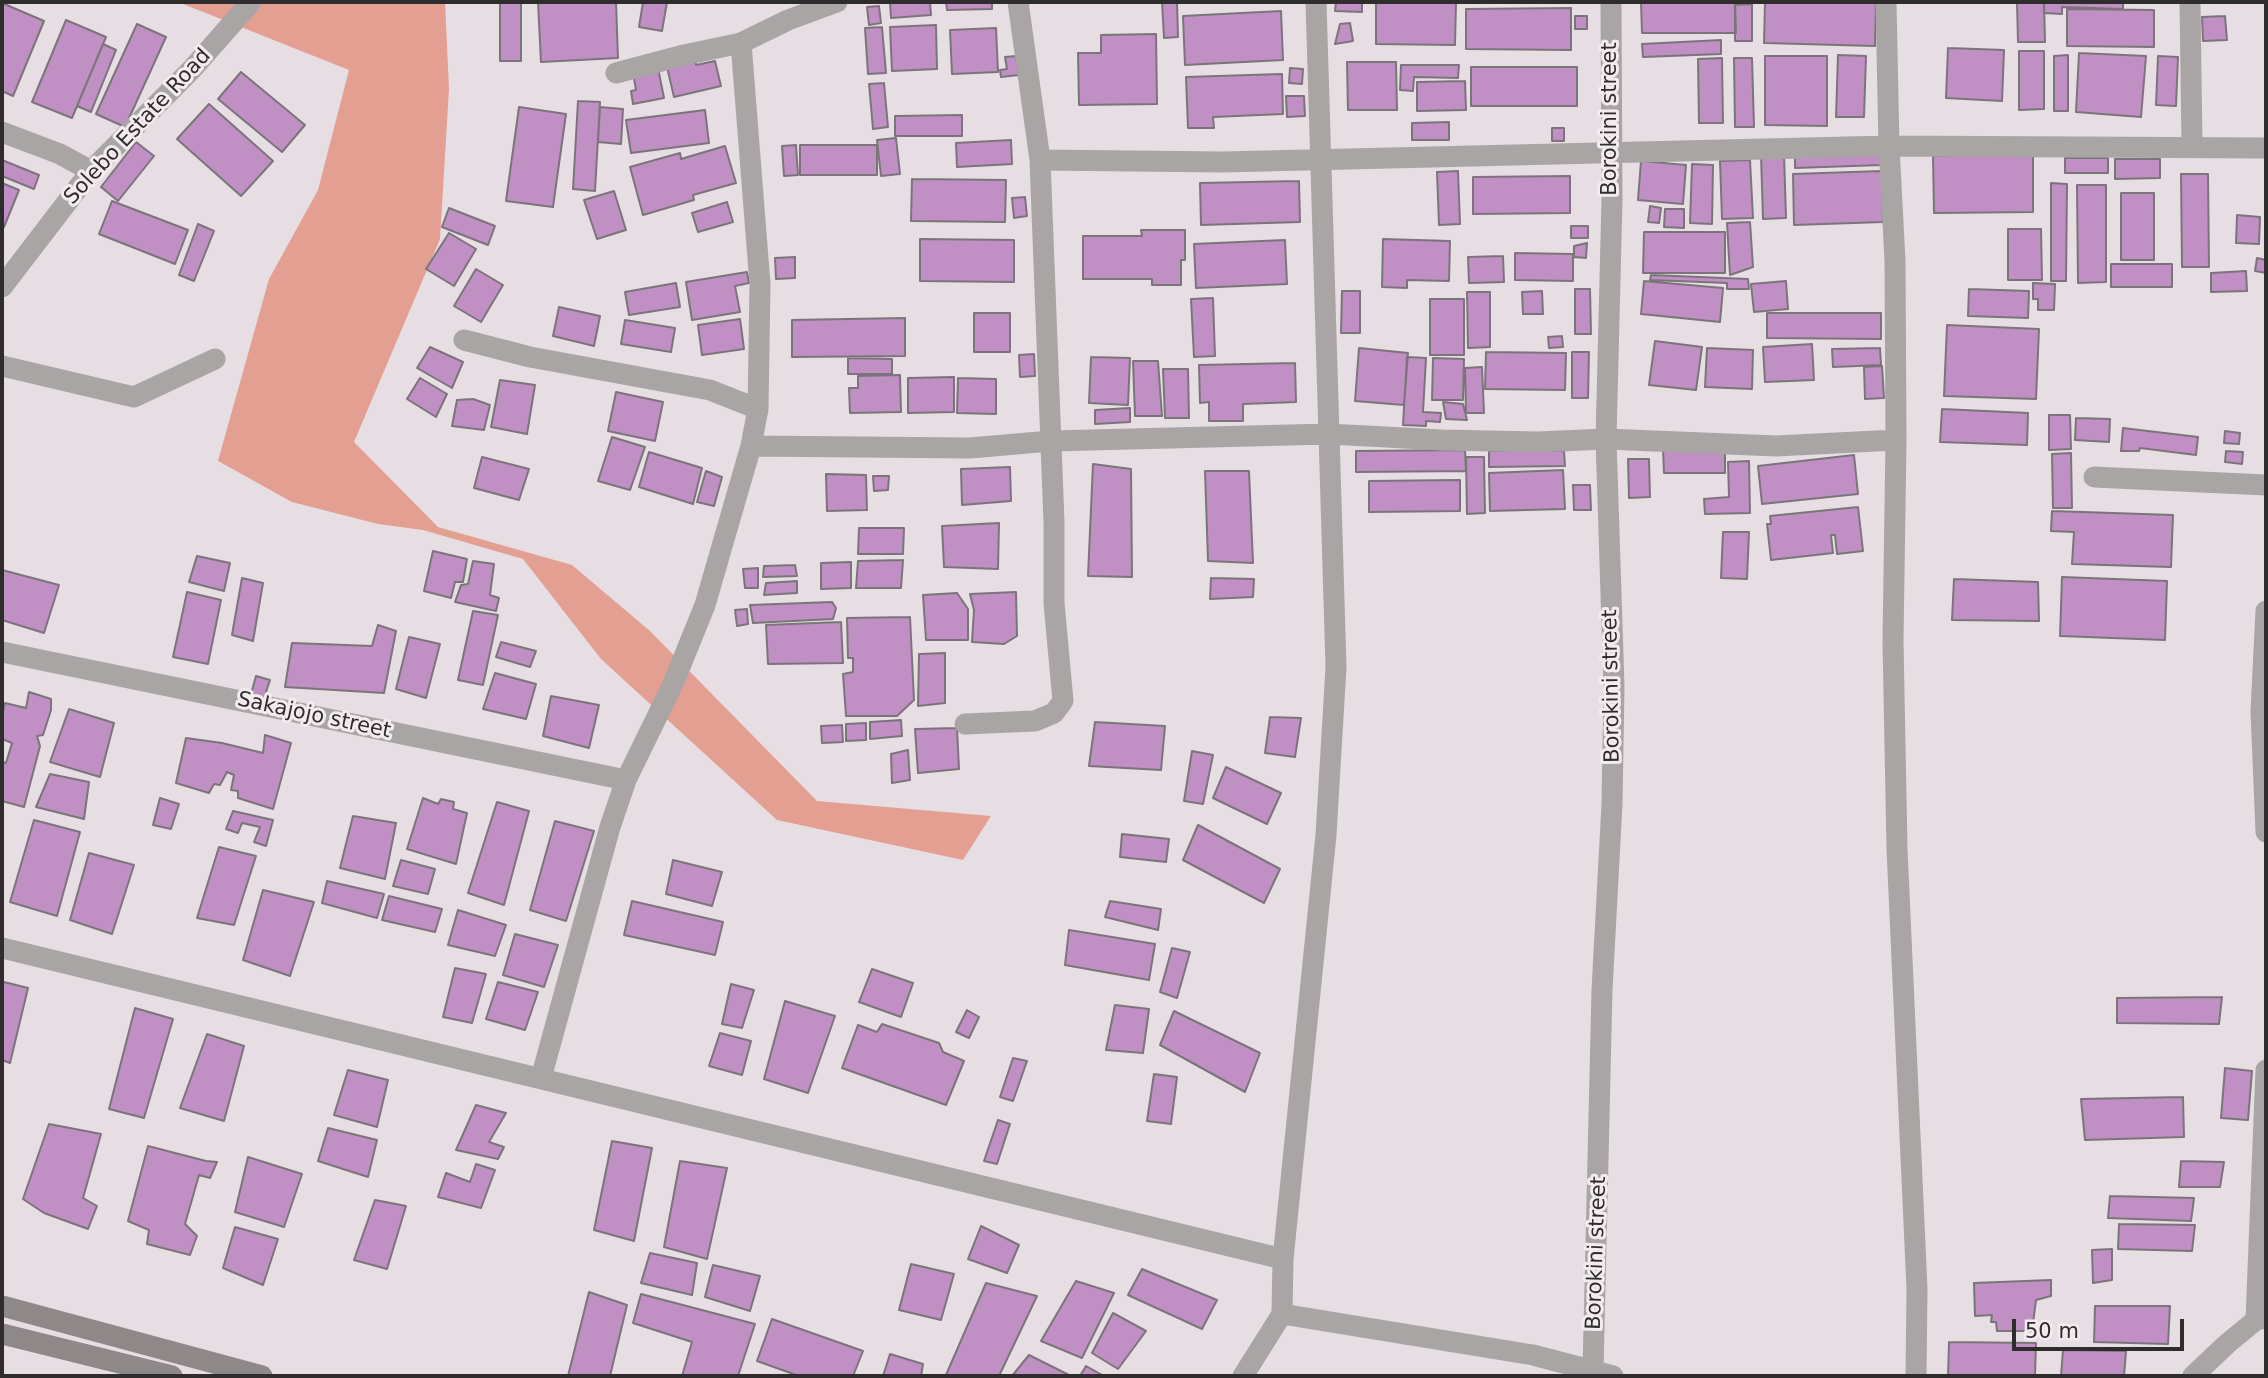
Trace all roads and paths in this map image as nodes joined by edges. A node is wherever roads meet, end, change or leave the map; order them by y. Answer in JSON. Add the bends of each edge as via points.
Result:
{"nodes":[{"id":1,"x":251,"y":2,"type":"edge"},
{"id":2,"x":837,"y":2,"type":"edge"},
{"id":3,"x":1018,"y":2,"type":"edge"},
{"id":4,"x":1316,"y":2,"type":"edge"},
{"id":5,"x":1611,"y":2,"type":"edge"},
{"id":6,"x":1886,"y":2,"type":"edge"},
{"id":7,"x":2190,"y":2,"type":"edge"},
{"id":8,"x":741,"y":43,"type":"junction"},
{"id":9,"x":616,"y":73,"type":"dead end"},
{"id":10,"x":2,"y":132,"type":"edge"},
{"id":11,"x":1889,"y":146,"type":"junction"},
{"id":12,"x":2192,"y":146,"type":"junction"},
{"id":13,"x":2266,"y":148,"type":"edge"},
{"id":14,"x":1612,"y":153,"type":"junction"},
{"id":15,"x":1319,"y":159,"type":"junction"},
{"id":16,"x":1041,"y":160,"type":"junction"},
{"id":17,"x":91,"y":171,"type":"junction"},
{"id":18,"x":2,"y":288,"type":"edge"},
{"id":19,"x":464,"y":340,"type":"dead end"},
{"id":20,"x":215,"y":359,"type":"dead end"},
{"id":21,"x":2,"y":366,"type":"edge"},
{"id":22,"x":758,"y":409,"type":"junction"},
{"id":23,"x":1329,"y":434,"type":"junction"},
{"id":24,"x":1606,"y":439,"type":"junction"},
{"id":25,"x":1896,"y":440,"type":"junction"},
{"id":26,"x":1051,"y":441,"type":"junction"},
{"id":27,"x":751,"y":446,"type":"junction"},
{"id":28,"x":2094,"y":477,"type":"dead end"},
{"id":29,"x":2266,"y":485,"type":"edge"},
{"id":30,"x":2266,"y":611,"type":"edge"},
{"id":31,"x":2,"y":652,"type":"edge"},
{"id":32,"x":965,"y":724,"type":"dead end"},
{"id":33,"x":626,"y":780,"type":"junction"},
{"id":34,"x":2266,"y":832,"type":"edge"},
{"id":35,"x":2,"y":948,"type":"edge"},
{"id":36,"x":2266,"y":1070,"type":"edge"},
{"id":37,"x":541,"y":1078,"type":"junction"},
{"id":38,"x":1283,"y":1259,"type":"junction"},
{"id":39,"x":2,"y":1306,"type":"edge"},
{"id":40,"x":1282,"y":1314,"type":"junction"},
{"id":41,"x":2261,"y":1319,"type":"edge"},
{"id":42,"x":2,"y":1334,"type":"edge"},
{"id":43,"x":1603,"y":1373,"type":"edge"},
{"id":44,"x":172,"y":1376,"type":"edge"},
{"id":45,"x":262,"y":1376,"type":"edge"},
{"id":46,"x":1243,"y":1376,"type":"edge"},
{"id":47,"x":1916,"y":1376,"type":"edge"},
{"id":48,"x":2193,"y":1376,"type":"edge"}],
"edges":[{"from":1,"to":17,"type":"street","name":"Solebo Estate Road"},
{"from":2,"to":8,"type":"street"},
{"from":3,"to":16,"type":"street"},
{"from":4,"to":15,"type":"street"},
{"from":5,"to":14,"type":"street","name":"Borokini street"},
{"from":6,"to":11,"type":"street"},
{"from":7,"to":12,"type":"street"},
{"from":8,"to":9,"type":"street"},
{"from":8,"to":22,"type":"street","via":[[760,284]]},
{"from":10,"to":17,"type":"street"},
{"from":11,"to":12,"type":"street"},
{"from":11,"to":14,"type":"street"},
{"from":11,"to":25,"type":"street"},
{"from":12,"to":13,"type":"street"},
{"from":14,"to":15,"type":"street"},
{"from":14,"to":24,"type":"street","name":"Borokini street"},
{"from":15,"to":16,"type":"street"},
{"from":15,"to":23,"type":"street"},
{"from":16,"to":26,"type":"street"},
{"from":17,"to":18,"type":"street","name":"Solebo Estate Road"},
{"from":19,"to":22,"type":"street","via":[[530,357],[710,390]]},
{"from":20,"to":21,"type":"street","via":[[134,397]]},
{"from":22,"to":27,"type":"street"},
{"from":23,"to":24,"type":"street","via":[[1538,442]]},
{"from":23,"to":26,"type":"street"},
{"from":23,"to":38,"type":"street","via":[[1336,667],[1320,911]]},
{"from":24,"to":25,"type":"street","via":[[1776,446]]},
{"from":24,"to":43,"type":"street","name":"Borokini street","via":[[1614,687],[1602,990]]},
{"from":25,"to":47,"type":"street","via":[[1893,641],[1897,835],[1917,1289]]},
{"from":26,"to":27,"type":"street","via":[[970,448]]},
{"from":26,"to":32,"type":"street","via":[[1054,603],[1063,701],[1054,713],[1035,721]]},
{"from":27,"to":33,"type":"street","via":[[705,605]]},
{"from":28,"to":29,"type":"street"},
{"from":30,"to":34,"type":"street","via":[[2261,711]]},
{"from":31,"to":33,"type":"street","name":"Sakajojo street"},
{"from":33,"to":37,"type":"street"},
{"from":35,"to":37,"type":"street"},
{"from":36,"to":41,"type":"street"},
{"from":37,"to":38,"type":"street"},
{"from":38,"to":40,"type":"street"},
{"from":39,"to":45,"type":"main road"},
{"from":40,"to":43,"type":"street","via":[[1533,1355]]},
{"from":40,"to":46,"type":"street"},
{"from":41,"to":48,"type":"street","via":[[2228,1342]]},
{"from":42,"to":44,"type":"main road"}]}
